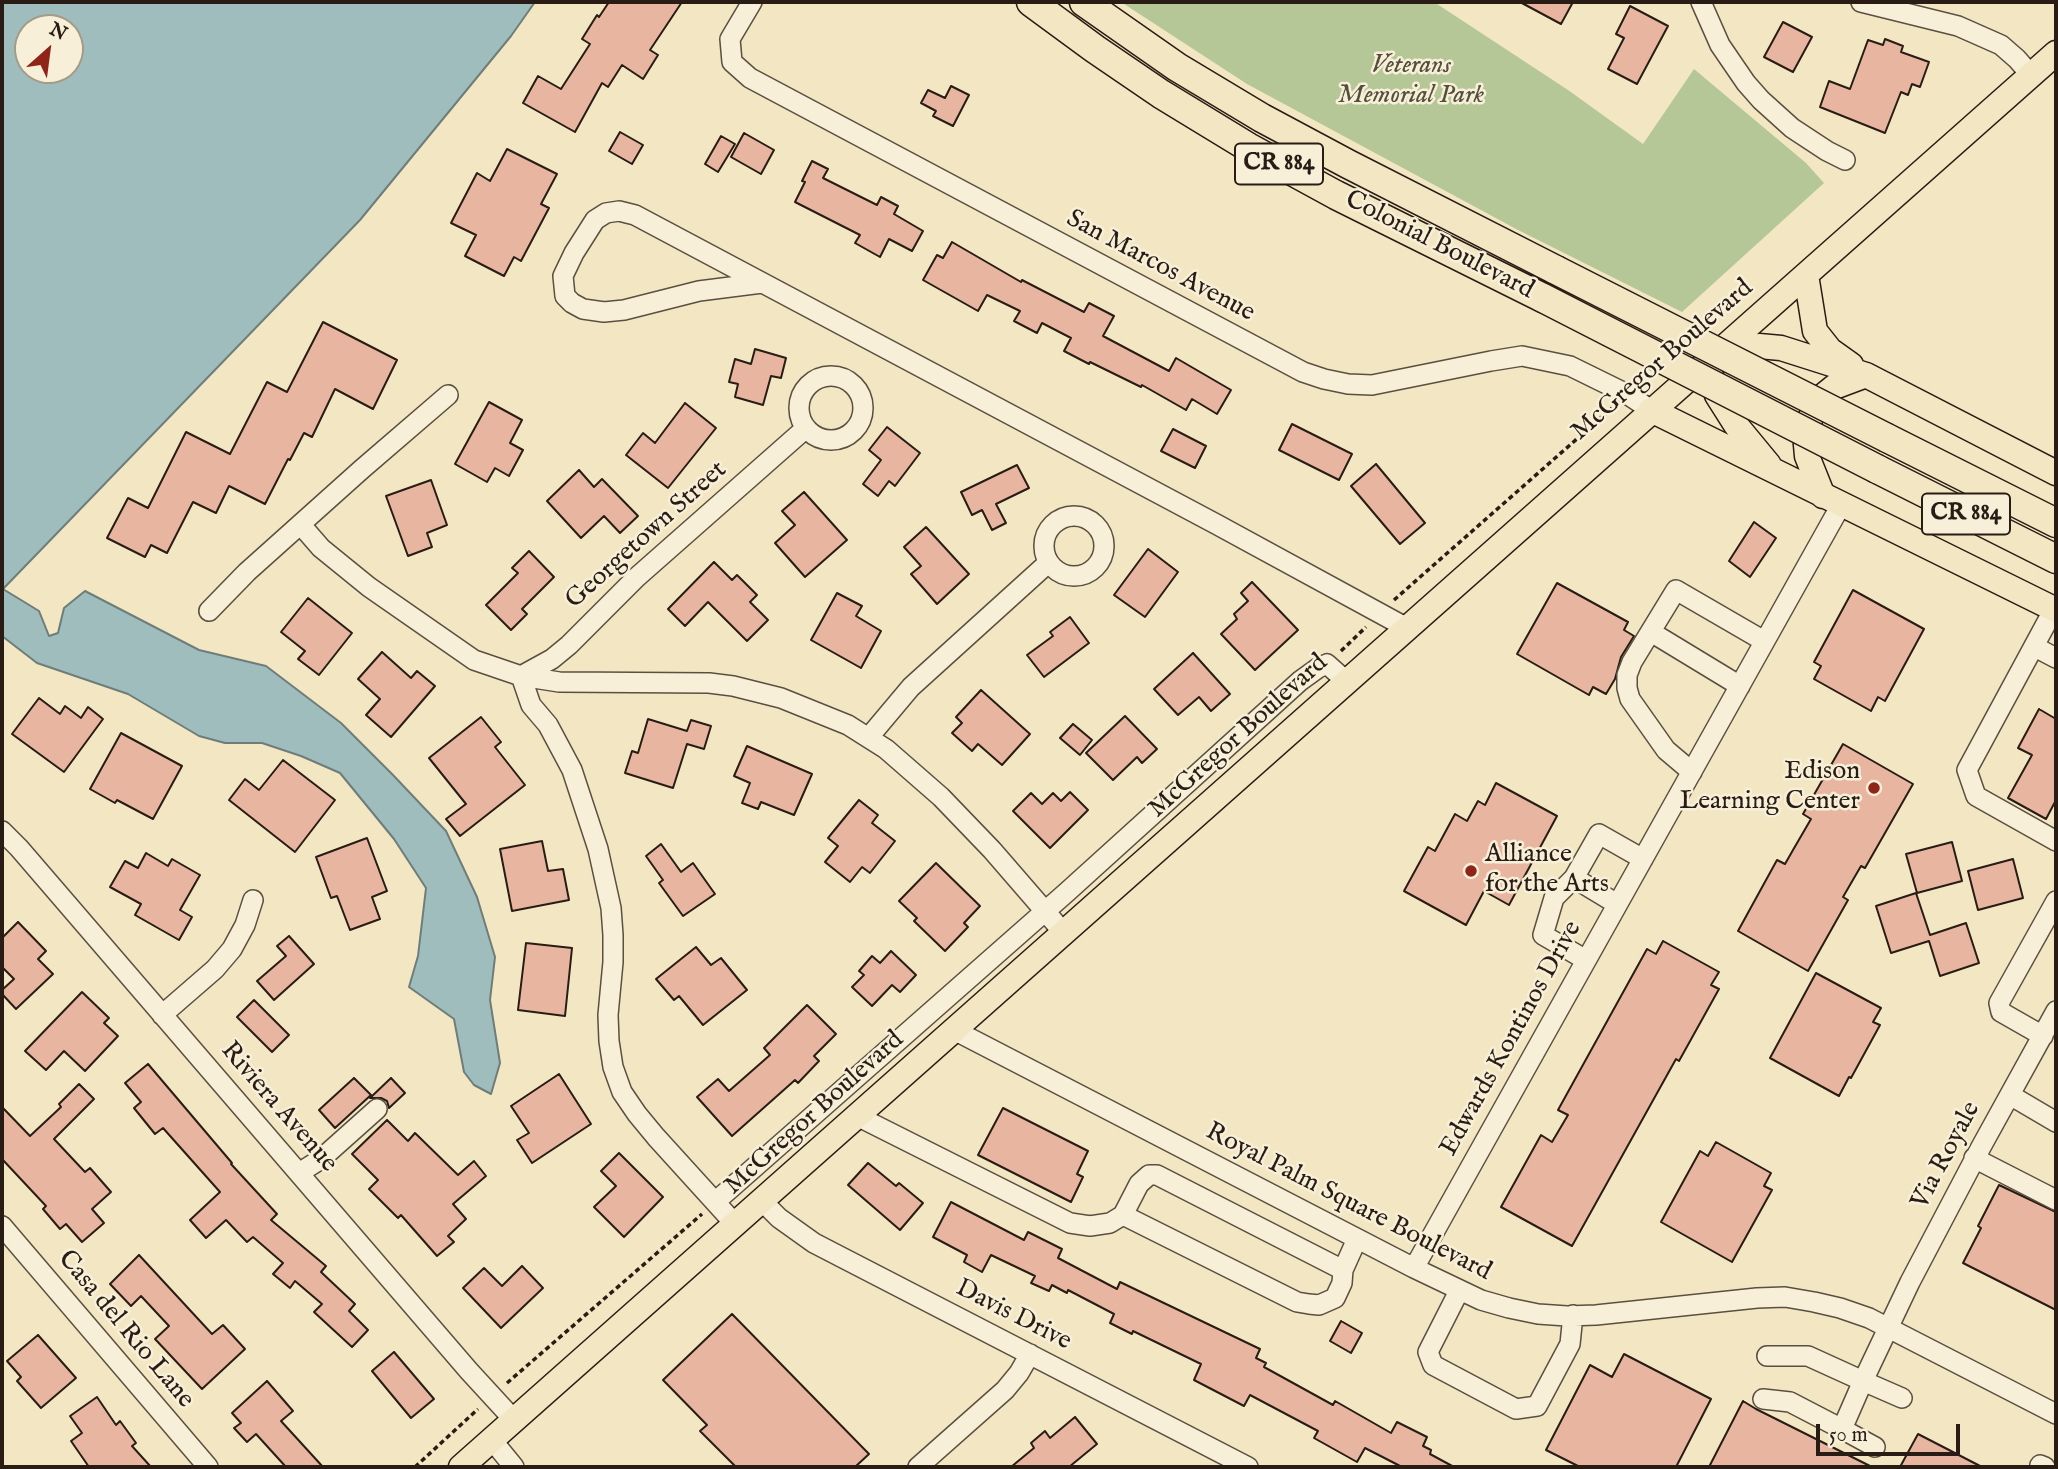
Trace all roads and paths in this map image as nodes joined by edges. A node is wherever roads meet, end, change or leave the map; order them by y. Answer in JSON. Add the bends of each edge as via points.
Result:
{"nodes":[{"id":1,"x":752,"y":2,"type":"edge"},
{"id":2,"x":1031,"y":2,"type":"edge"},
{"id":3,"x":1084,"y":2,"type":"edge"},
{"id":4,"x":1701,"y":2,"type":"edge"},
{"id":5,"x":1861,"y":2,"type":"edge"},
{"id":6,"x":2056,"y":53,"type":"edge"},
{"id":7,"x":2031,"y":75,"type":"junction"},
{"id":8,"x":1845,"y":160,"type":"dead end"},
{"id":9,"x":1806,"y":275,"type":"junction"},
{"id":10,"x":762,"y":283,"type":"junction"},
{"id":11,"x":1706,"y":363,"type":"junction"},
{"id":12,"x":1866,"y":375,"type":"junction"},
{"id":13,"x":1627,"y":394,"type":"junction"},
{"id":14,"x":448,"y":395,"type":"dead end"},
{"id":15,"x":1651,"y":411,"type":"junction"},
{"id":16,"x":806,"y":428,"type":"dead end"},
{"id":17,"x":1775,"y":472,"type":"junction"},
{"id":18,"x":2056,"y":473,"type":"edge"},
{"id":19,"x":1832,"y":500,"type":"junction"},
{"id":20,"x":2056,"y":523,"type":"edge"},
{"id":21,"x":301,"y":525,"type":"junction"},
{"id":22,"x":2056,"y":559,"type":"edge"},
{"id":23,"x":1048,"y":563,"type":"dead end"},
{"id":24,"x":2055,"y":610,"type":"edge"},
{"id":25,"x":209,"y":611,"type":"dead end"},
{"id":26,"x":1380,"y":613,"type":"junction"},
{"id":27,"x":1407,"y":628,"type":"junction"},
{"id":28,"x":1651,"y":632,"type":"junction"},
{"id":29,"x":1765,"y":641,"type":"junction"},
{"id":30,"x":2035,"y":647,"type":"junction"},
{"id":31,"x":2056,"y":658,"type":"edge"},
{"id":32,"x":1327,"y":664,"type":"junction"},
{"id":33,"x":521,"y":676,"type":"junction"},
{"id":34,"x":1346,"y":681,"type":"junction"},
{"id":35,"x":1740,"y":686,"type":"junction"},
{"id":36,"x":869,"y":737,"type":"junction"},
{"id":37,"x":1692,"y":772,"type":"junction"},
{"id":38,"x":2,"y":831,"type":"edge"},
{"id":39,"x":2054,"y":835,"type":"edge"},
{"id":40,"x":1643,"y":859,"type":"junction"},
{"id":41,"x":1574,"y":878,"type":"junction"},
{"id":42,"x":253,"y":900,"type":"dead end"},
{"id":43,"x":2056,"y":901,"type":"edge"},
{"id":44,"x":1618,"y":904,"type":"junction"},
{"id":45,"x":1044,"y":912,"type":"junction"},
{"id":46,"x":1063,"y":932,"type":"junction"},
{"id":47,"x":1586,"y":960,"type":"junction"},
{"id":48,"x":2056,"y":1011,"type":"edge"},
{"id":49,"x":162,"y":1015,"type":"junction"},
{"id":50,"x":954,"y":1030,"type":"junction"},
{"id":51,"x":2043,"y":1036,"type":"junction"},
{"id":52,"x":2010,"y":1095,"type":"junction"},
{"id":53,"x":377,"y":1109,"type":"dead end"},
{"id":54,"x":857,"y":1116,"type":"junction"},
{"id":55,"x":2056,"y":1122,"type":"edge"},
{"id":56,"x":1974,"y":1158,"type":"junction"},
{"id":57,"x":299,"y":1173,"type":"junction"},
{"id":58,"x":2056,"y":1200,"type":"edge"},
{"id":59,"x":762,"y":1201,"type":"junction"},
{"id":60,"x":715,"y":1202,"type":"junction"},
{"id":61,"x":1123,"y":1216,"type":"junction"},
{"id":62,"x":735,"y":1224,"type":"junction"},
{"id":63,"x":2,"y":1226,"type":"edge"},
{"id":64,"x":1357,"y":1239,"type":"junction"},
{"id":65,"x":1414,"y":1268,"type":"junction"},
{"id":66,"x":1343,"y":1270,"type":"junction"},
{"id":67,"x":1460,"y":1291,"type":"junction"},
{"id":68,"x":1573,"y":1315,"type":"junction"},
{"id":69,"x":1889,"y":1328,"type":"junction"},
{"id":70,"x":1030,"y":1354,"type":"junction"},
{"id":71,"x":1768,"y":1356,"type":"dead end"},
{"id":72,"x":1863,"y":1381,"type":"junction"},
{"id":73,"x":492,"y":1396,"type":"junction"},
{"id":74,"x":1902,"y":1398,"type":"dead end"},
{"id":75,"x":1763,"y":1399,"type":"dead end"},
{"id":76,"x":2056,"y":1414,"type":"edge"},
{"id":77,"x":514,"y":1420,"type":"junction"},
{"id":78,"x":1842,"y":1429,"type":"junction"},
{"id":79,"x":492,"y":1440,"type":"junction"},
{"id":80,"x":1875,"y":1447,"type":"dead end"},
{"id":81,"x":1242,"y":1466,"type":"edge"},
{"id":82,"x":208,"y":1467,"type":"edge"},
{"id":83,"x":415,"y":1467,"type":"edge"},
{"id":84,"x":461,"y":1467,"type":"edge"},
{"id":85,"x":514,"y":1467,"type":"edge"},
{"id":86,"x":918,"y":1467,"type":"edge"}],
"edges":[{"from":1,"to":13,"type":"street","name":"San Marcos Avenue","via":[[730,39],[732,62],[751,78],[1303,372],[1372,385],[1522,356],[1570,366]]},
{"from":2,"to":22,"type":"highway","name":"Colonial Boulevard","number":"CR 884","bridge":true,"via":[[1161,94],[1248,147]]},
{"from":3,"to":20,"type":"highway","name":"Colonial Boulevard","number":"CR 884","bridge":true,"via":[[1177,67],[1262,118]]},
{"from":4,"to":8,"type":"street","via":[[1720,45],[1761,100],[1809,140]]},
{"from":5,"to":7,"type":"street","via":[[1958,26],[2001,46]]},
{"from":6,"to":7,"type":"main road","name":"McGregor Boulevard"},
{"from":7,"to":9,"type":"main road","name":"McGregor Boulevard"},
{"from":9,"to":11,"type":"main road","name":"McGregor Boulevard"},
{"from":9,"to":12,"type":"main road","via":[[1815,331],[1830,350]]},
{"from":10,"to":10,"type":"street","via":[[620,211],[595,220],[563,276],[565,296],[572,303],[604,312],[699,291]]},
{"from":10,"to":26,"type":"street"},
{"from":11,"to":12,"type":"main road","via":[[1759,346],[1781,348]]},
{"from":11,"to":15,"type":"main road","name":"McGregor Boulevard"},
{"from":11,"to":17,"type":"main road","via":[[1717,395]]},
{"from":12,"to":18,"type":"main road"},
{"from":12,"to":19,"type":"main road","via":[[1834,387],[1818,400],[1805,434],[1807,456]]},
{"from":13,"to":15,"type":"street","name":"San Marcos Avenue"},
{"from":13,"to":26,"type":"path"},
{"from":14,"to":21,"type":"street"},
{"from":15,"to":17,"type":"main road"},
{"from":15,"to":27,"type":"main road","name":"McGregor Boulevard"},
{"from":16,"to":33,"type":"street","name":"Georgetown Street","via":[[637,577],[569,645]]},
{"from":17,"to":19,"type":"main road"},
{"from":19,"to":24,"type":"main road"},
{"from":19,"to":29,"type":"street","name":"Edwards Kontinos Drive"},
{"from":21,"to":25,"type":"street"},
{"from":21,"to":33,"type":"street","via":[[321,548],[369,587],[474,660]]},
{"from":23,"to":36,"type":"street","via":[[911,687]]},
{"from":24,"to":30,"type":"street"},
{"from":26,"to":27,"type":"street"},
{"from":26,"to":32,"type":"path"},
{"from":27,"to":34,"type":"main road","name":"McGregor Boulevard"},
{"from":28,"to":29,"type":"street","via":[[1676,590]]},
{"from":28,"to":35,"type":"street"},
{"from":28,"to":37,"type":"street","via":[[1632,662],[1627,688],[1630,699],[1666,750]]},
{"from":29,"to":35,"type":"street","name":"Edwards Kontinos Drive"},
{"from":30,"to":31,"type":"street"},
{"from":30,"to":39,"type":"street","via":[[1967,770],[1976,796]]},
{"from":32,"to":34,"type":"street"},
{"from":32,"to":45,"type":"street","via":[[1300,681]]},
{"from":33,"to":36,"type":"street","via":[[559,682],[733,686],[804,706]]},
{"from":33,"to":60,"type":"street","via":[[531,705],[572,770],[598,849],[613,935],[609,1041],[622,1092]]},
{"from":34,"to":46,"type":"main road","name":"McGregor Boulevard"},
{"from":35,"to":37,"type":"street","name":"Edwards Kontinos Drive"},
{"from":36,"to":45,"type":"street","via":[[941,797]]},
{"from":37,"to":40,"type":"street","name":"Edwards Kontinos Drive"},
{"from":38,"to":49,"type":"street","name":"Riviera Avenue"},
{"from":40,"to":41,"type":"street","via":[[1599,834]]},
{"from":40,"to":44,"type":"street","name":"Edwards Kontinos Drive"},
{"from":41,"to":44,"type":"street"},
{"from":41,"to":47,"type":"street","via":[[1554,898],[1543,935]]},
{"from":42,"to":49,"type":"street","via":[[232,949],[215,970]]},
{"from":43,"to":51,"type":"street","via":[[1999,1003],[2001,1012]]},
{"from":44,"to":47,"type":"street","name":"Edwards Kontinos Drive"},
{"from":45,"to":46,"type":"street"},
{"from":45,"to":60,"type":"street"},
{"from":46,"to":50,"type":"main road","name":"McGregor Boulevard"},
{"from":47,"to":65,"type":"street","name":"Edwards Kontinos Drive"},
{"from":48,"to":51,"type":"street","name":"Via Royale"},
{"from":49,"to":57,"type":"street","name":"Riviera Avenue"},
{"from":50,"to":54,"type":"main road","name":"McGregor Boulevard"},
{"from":50,"to":64,"type":"street","name":"Royal Palm Square Boulevard"},
{"from":51,"to":52,"type":"street","name":"Via Royale"},
{"from":52,"to":55,"type":"street"},
{"from":52,"to":56,"type":"street","name":"Via Royale"},
{"from":53,"to":57,"type":"street"},
{"from":54,"to":59,"type":"main road","name":"McGregor Boulevard"},
{"from":54,"to":61,"type":"street","via":[[1070,1223],[1090,1226]]},
{"from":56,"to":58,"type":"street"},
{"from":56,"to":69,"type":"street","name":"Via Royale"},
{"from":57,"to":73,"type":"street","name":"Riviera Avenue"},
{"from":59,"to":62,"type":"main road","name":"McGregor Boulevard"},
{"from":59,"to":70,"type":"street","name":"Davis Drive","via":[[814,1244]]},
{"from":60,"to":62,"type":"street"},
{"from":60,"to":73,"type":"path"},
{"from":61,"to":66,"type":"street","via":[[1297,1302],[1319,1304],[1335,1297]]},
{"from":61,"to":66,"type":"street","via":[[1139,1184],[1149,1175],[1157,1175]]},
{"from":62,"to":77,"type":"main road","name":"McGregor Boulevard"},
{"from":63,"to":82,"type":"street","name":"Casa del Rio Lane"},
{"from":64,"to":65,"type":"street","name":"Royal Palm Square Boulevard"},
{"from":64,"to":66,"type":"street"},
{"from":65,"to":67,"type":"street","name":"Royal Palm Square Boulevard"},
{"from":67,"to":68,"type":"street","name":"Royal Palm Square Boulevard","via":[[1509,1308]]},
{"from":67,"to":68,"type":"street","via":[[1428,1352],[1433,1365],[1516,1409],[1537,1406],[1570,1344]]},
{"from":68,"to":69,"type":"street","name":"Royal Palm Square Boulevard","via":[[1785,1297],[1840,1308]]},
{"from":69,"to":72,"type":"street","name":"Via Royale"},
{"from":69,"to":76,"type":"street","name":"Royal Palm Square Boulevard"},
{"from":70,"to":81,"type":"street","name":"Davis Drive"},
{"from":70,"to":86,"type":"street","via":[[1005,1390]]},
{"from":71,"to":72,"type":"street","via":[[1808,1356]]},
{"from":72,"to":74,"type":"street"},
{"from":72,"to":78,"type":"street","name":"Via Royale"},
{"from":73,"to":77,"type":"street","name":"Riviera Avenue"},
{"from":73,"to":83,"type":"path"},
{"from":75,"to":78,"type":"street","via":[[1790,1402]]},
{"from":77,"to":79,"type":"main road","name":"McGregor Boulevard"},
{"from":78,"to":80,"type":"street"},
{"from":79,"to":84,"type":"main road","name":"McGregor Boulevard"},
{"from":79,"to":85,"type":"street"}]}
